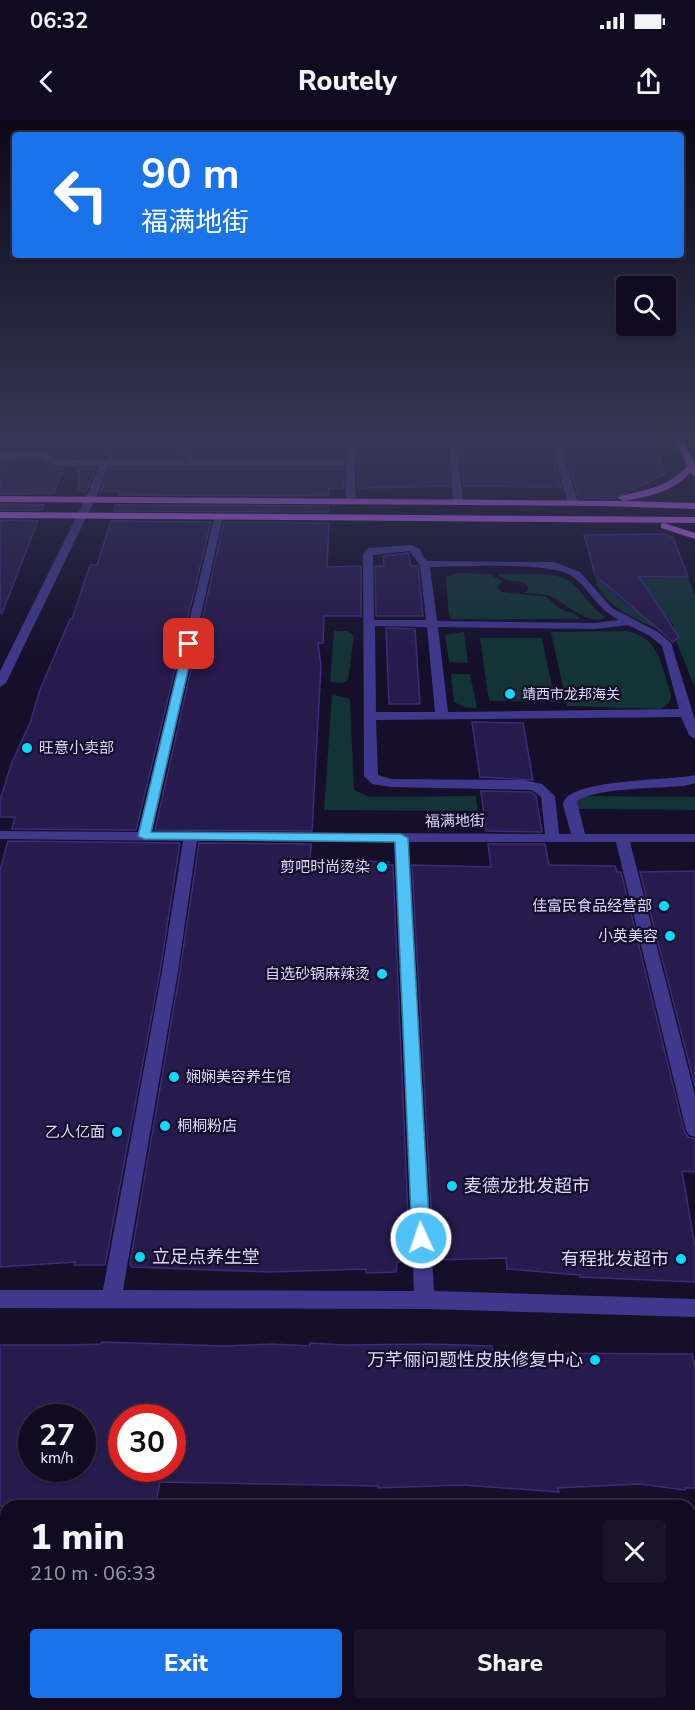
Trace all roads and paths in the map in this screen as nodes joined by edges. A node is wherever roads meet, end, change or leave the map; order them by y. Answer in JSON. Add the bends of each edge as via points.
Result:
{"nodes":[{"id":1,"x":83,"y":510,"type":"edge"},
{"id":2,"x":0,"y":515,"type":"edge"},
{"id":3,"x":80,"y":516,"type":"junction"},
{"id":4,"x":218,"y":517,"type":"junction"},
{"id":5,"x":632,"y":519,"type":"junction"},
{"id":6,"x":695,"y":520,"type":"edge"},
{"id":7,"x":695,"y":536,"type":"edge"},
{"id":8,"x":425,"y":564,"type":"junction"},
{"id":9,"x":628,"y":622,"type":"junction"},
{"id":10,"x":369,"y":623,"type":"junction"},
{"id":11,"x":431,"y":624,"type":"junction"},
{"id":12,"x":0,"y":683,"type":"edge"},
{"id":13,"x":686,"y":713,"type":"junction"},
{"id":14,"x":369,"y":716,"type":"junction"},
{"id":15,"x":442,"y":716,"type":"junction"},
{"id":16,"x":695,"y":735,"type":"edge"},
{"id":17,"x":695,"y":779,"type":"edge"},
{"id":18,"x":0,"y":835,"type":"edge"},
{"id":19,"x":144,"y":836,"type":"junction"},
{"id":20,"x":192,"y":836,"type":"junction"},
{"id":21,"x":552,"y":837,"type":"junction"},
{"id":22,"x":401,"y":838,"type":"junction"},
{"id":23,"x":579,"y":838,"type":"junction"},
{"id":24,"x":622,"y":838,"type":"junction"},
{"id":25,"x":695,"y":838,"type":"edge"},
{"id":26,"x":695,"y":1130,"type":"edge"},
{"id":27,"x":0,"y":1299,"type":"edge"},
{"id":28,"x":111,"y":1299,"type":"junction"},
{"id":29,"x":426,"y":1300,"type":"junction"},
{"id":30,"x":695,"y":1308,"type":"edge"}],
"edges":[{"from":1,"to":3,"type":"street"},
{"from":2,"to":3,"type":"main road"},
{"from":3,"to":4,"type":"main road"},
{"from":3,"to":12,"type":"street"},
{"from":4,"to":5,"type":"main road"},
{"from":4,"to":19,"type":"street"},
{"from":5,"to":6,"type":"main road"},
{"from":5,"to":7,"type":"main road"},
{"from":8,"to":9,"type":"street","via":[[561,567],[576,574],[608,610]]},
{"from":8,"to":10,"type":"street","via":[[411,548],[378,548],[368,552]]},
{"from":8,"to":11,"type":"street"},
{"from":9,"to":11,"type":"street","via":[[595,626]]},
{"from":9,"to":13,"type":"street","via":[[667,645]]},
{"from":10,"to":11,"type":"street"},
{"from":10,"to":14,"type":"street"},
{"from":11,"to":15,"type":"street"},
{"from":13,"to":15,"type":"street"},
{"from":13,"to":16,"type":"street"},
{"from":14,"to":15,"type":"street"},
{"from":14,"to":21,"type":"street","via":[[370,768],[377,781],[537,787],[548,796]]},
{"from":17,"to":23,"type":"street","via":[[662,786],[578,792],[570,803]]},
{"from":18,"to":19,"type":"street","name":"福满地街"},
{"from":19,"to":20,"type":"street","name":"福满地街"},
{"from":20,"to":22,"type":"street","name":"福满地街"},
{"from":20,"to":28,"type":"street"},
{"from":21,"to":22,"type":"street","name":"福满地街"},
{"from":21,"to":23,"type":"street","name":"福满地街"},
{"from":22,"to":29,"type":"street"},
{"from":23,"to":24,"type":"street","name":"福满地街"},
{"from":24,"to":25,"type":"street","name":"福满地街"},
{"from":24,"to":26,"type":"street"},
{"from":27,"to":28,"type":"street"},
{"from":28,"to":29,"type":"street"},
{"from":29,"to":30,"type":"street"}]}
